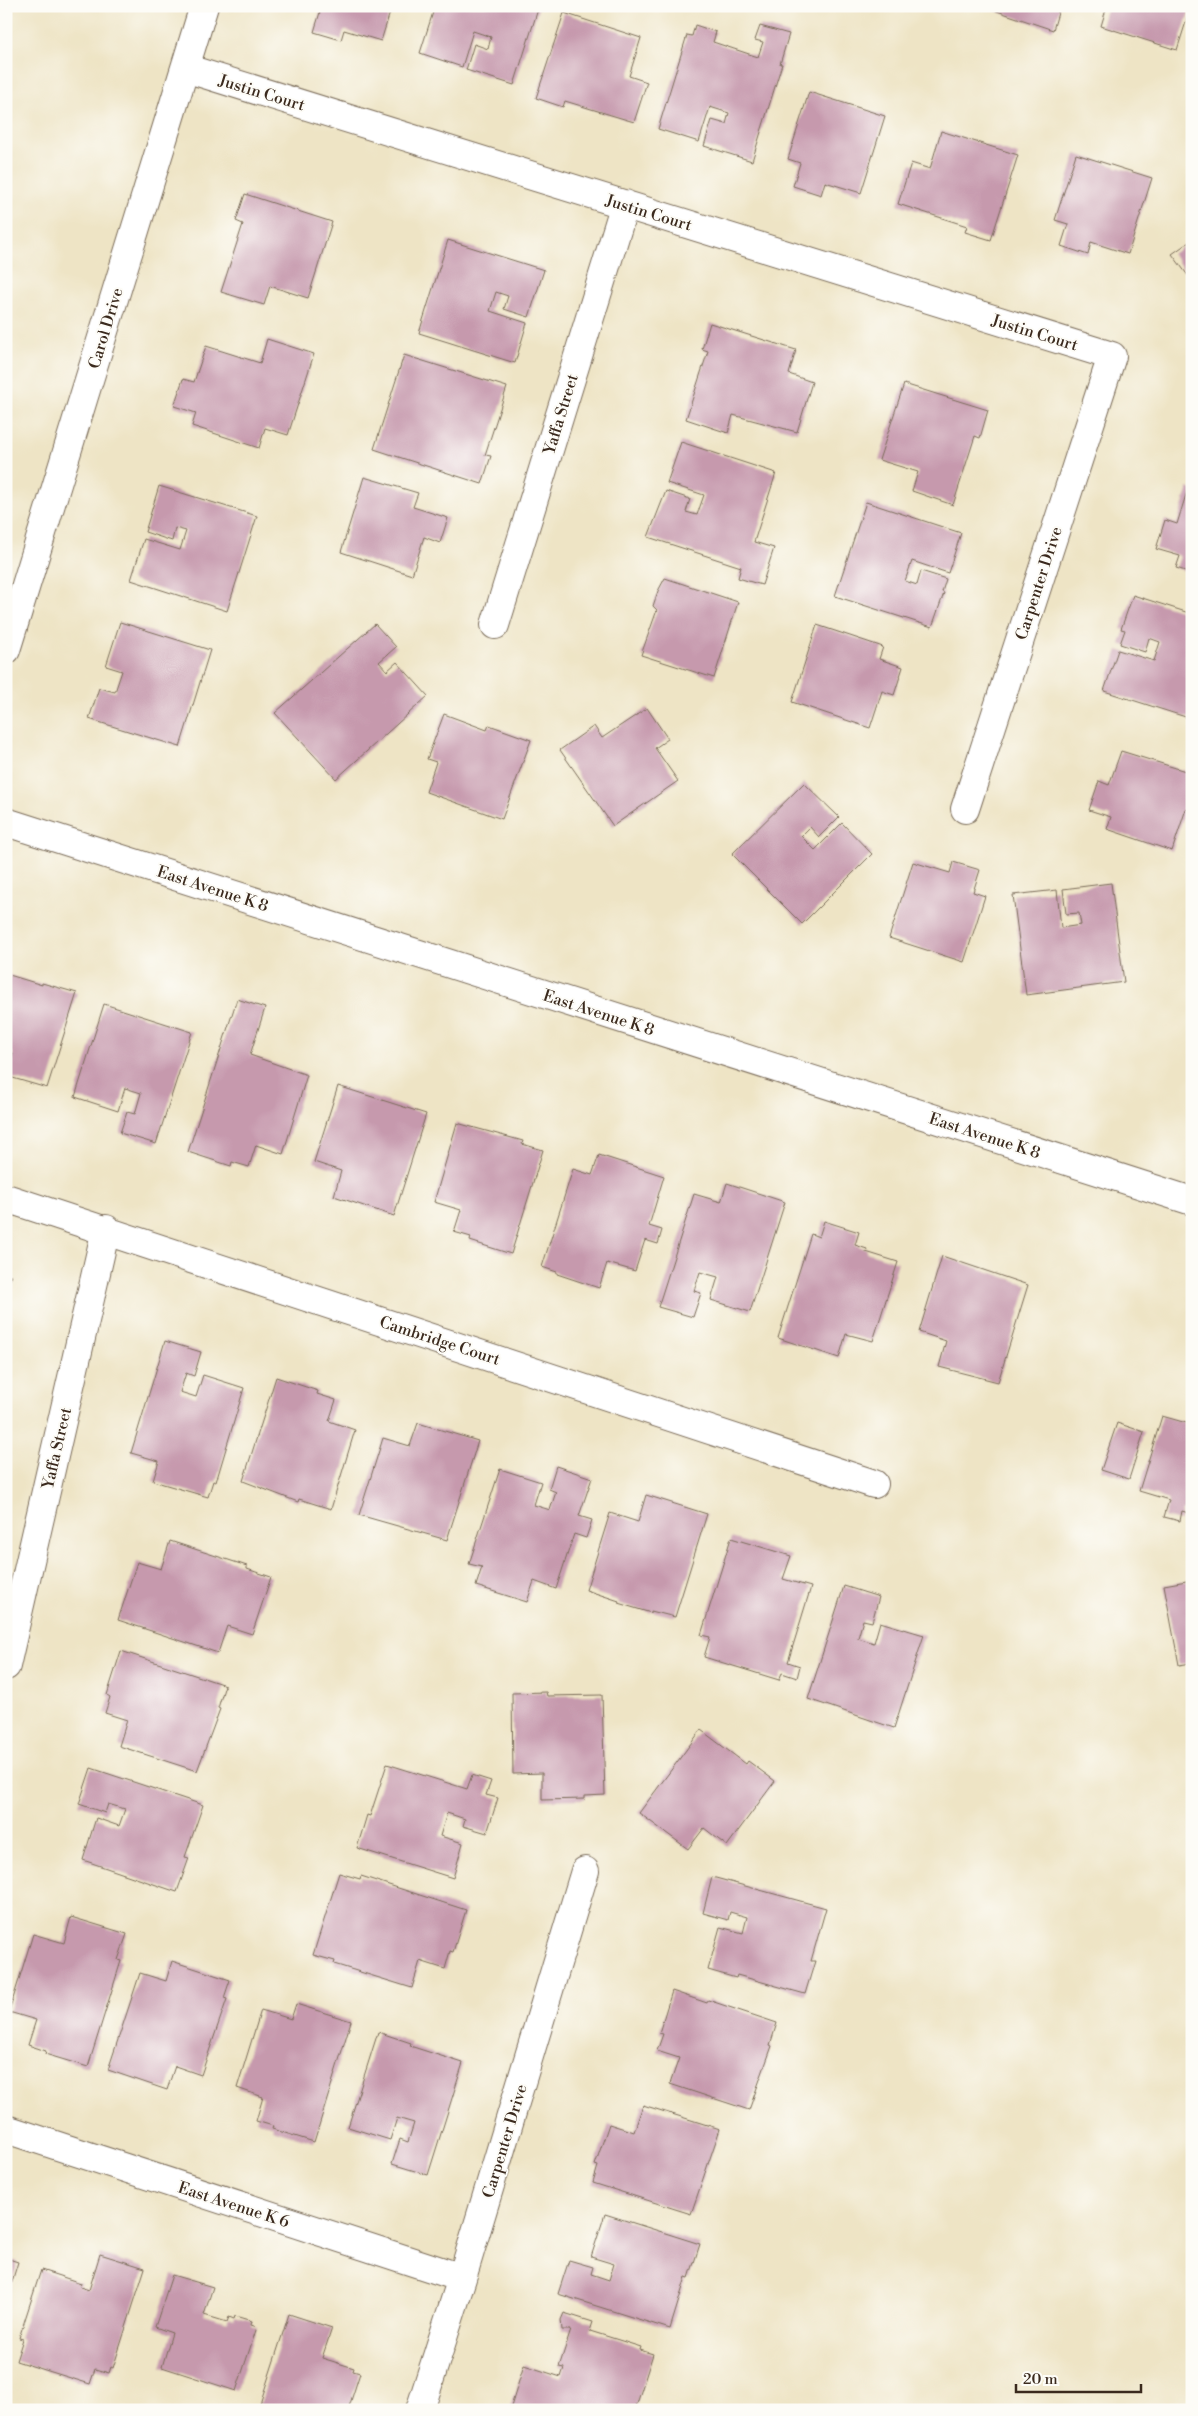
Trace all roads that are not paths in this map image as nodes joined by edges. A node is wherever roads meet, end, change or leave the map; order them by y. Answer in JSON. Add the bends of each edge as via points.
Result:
{"nodes":[{"id":1,"x":204,"y":6,"type":"edge"},
{"id":2,"x":185,"y":68,"type":"junction"},
{"id":3,"x":625,"y":204,"type":"junction"},
{"id":4,"x":1112,"y":356,"type":"joint"},
{"id":5,"x":495,"y":625,"type":"dead end"},
{"id":6,"x":6,"y":650,"type":"edge"},
{"id":7,"x":965,"y":810,"type":"dead end"},
{"id":8,"x":6,"y":822,"type":"edge"},
{"id":9,"x":6,"y":1198,"type":"edge"},
{"id":10,"x":1192,"y":1201,"type":"edge"},
{"id":11,"x":106,"y":1229,"type":"junction"},
{"id":12,"x":874,"y":1484,"type":"dead end"},
{"id":13,"x":6,"y":1666,"type":"edge"},
{"id":14,"x":585,"y":1871,"type":"dead end"},
{"id":15,"x":6,"y":2129,"type":"edge"},
{"id":16,"x":462,"y":2278,"type":"junction"},
{"id":17,"x":420,"y":2410,"type":"edge"}],
"edges":[{"from":1,"to":2,"type":"street","name":"Carol Drive"},
{"from":2,"to":3,"type":"street","name":"Justin Court"},
{"from":2,"to":6,"type":"street","name":"Carol Drive"},
{"from":3,"to":4,"type":"street","name":"Justin Court"},
{"from":3,"to":5,"type":"street","name":"Yaffa Street"},
{"from":4,"to":7,"type":"street","name":"Carpenter Drive"},
{"from":8,"to":10,"type":"street","name":"East Avenue K 8"},
{"from":9,"to":11,"type":"street","name":"Cambridge Court"},
{"from":11,"to":12,"type":"street","name":"Cambridge Court"},
{"from":11,"to":13,"type":"street","name":"Yaffa Street"},
{"from":14,"to":16,"type":"street","name":"Carpenter Drive"},
{"from":15,"to":16,"type":"street","name":"East Avenue K 6"},
{"from":16,"to":17,"type":"street","name":"Carpenter Drive"}]}
